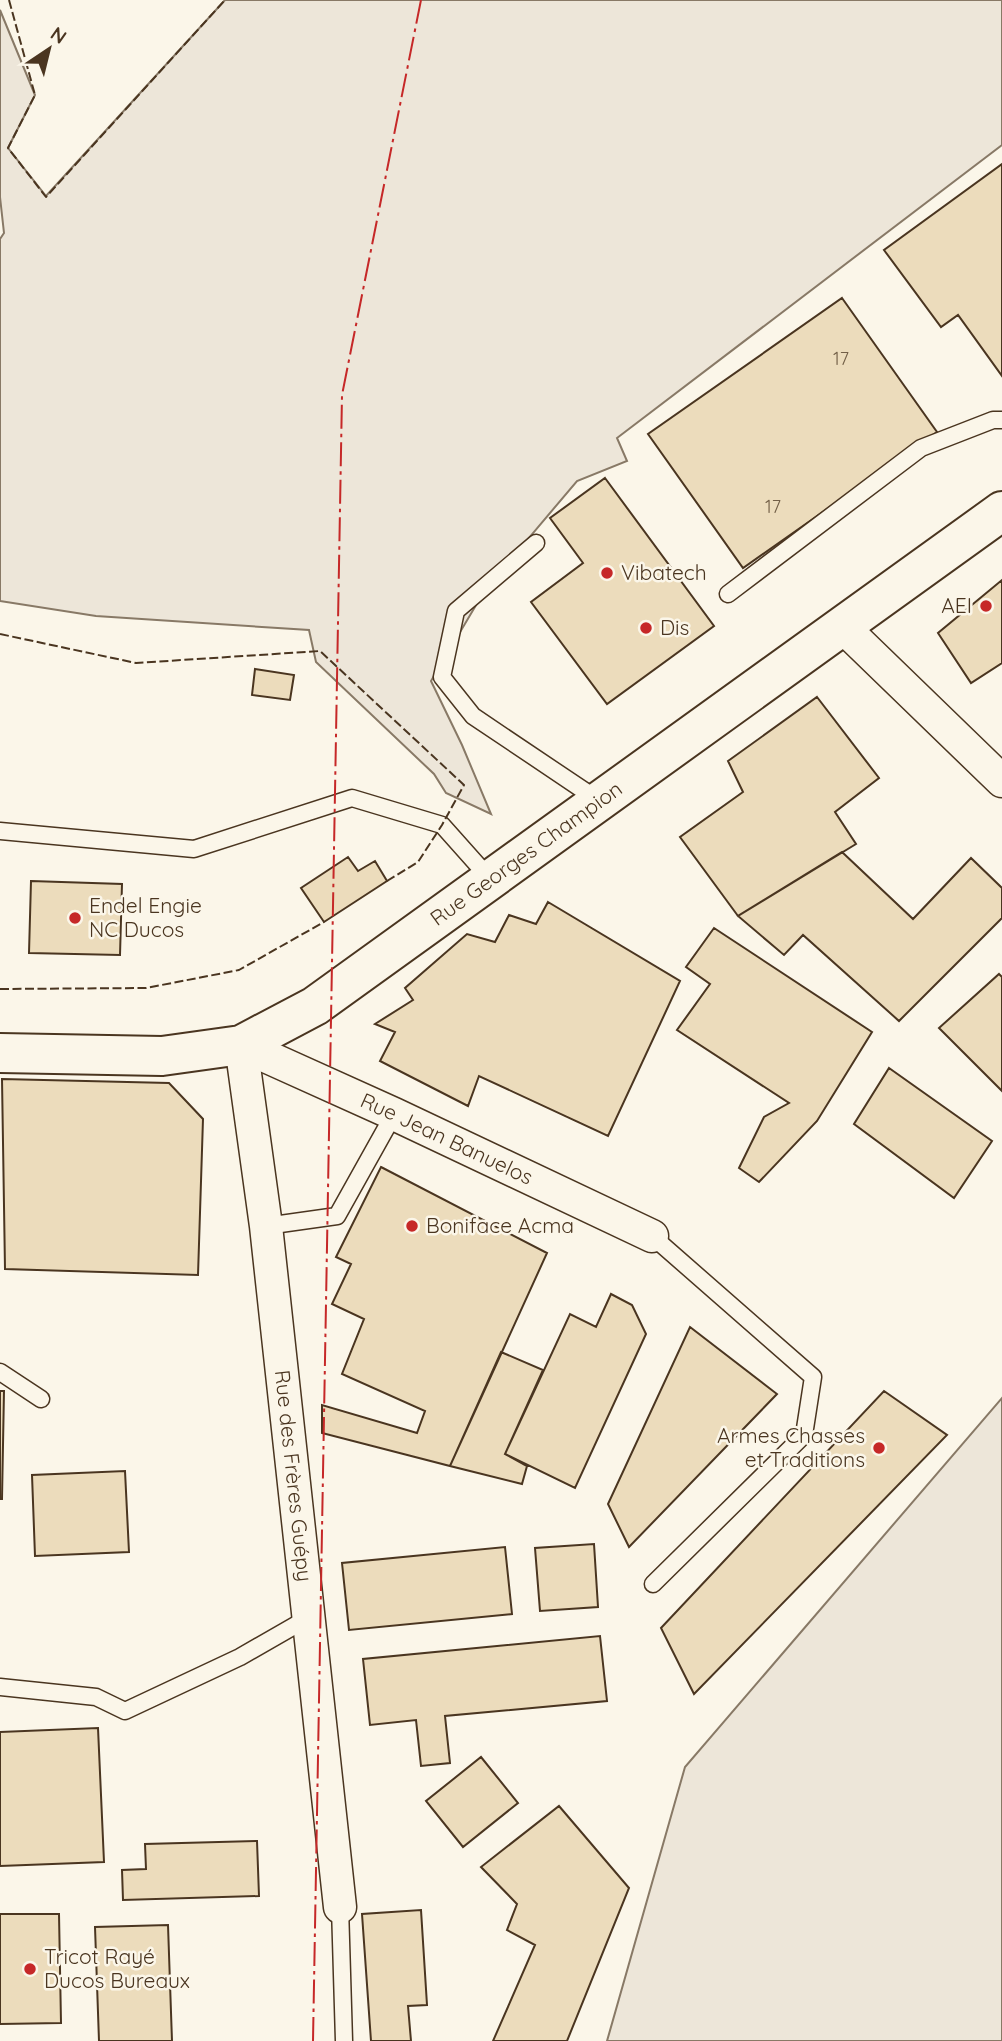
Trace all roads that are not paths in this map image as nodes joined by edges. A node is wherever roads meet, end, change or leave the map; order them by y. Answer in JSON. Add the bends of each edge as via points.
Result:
{"nodes":[{"id":1,"x":1002,"y":420,"type":"edge"},
{"id":2,"x":1002,"y":511,"type":"edge"},
{"id":3,"x":536,"y":543,"type":"dead end"},
{"id":4,"x":728,"y":594,"type":"dead end"},
{"id":5,"x":843,"y":627,"type":"junction"},
{"id":6,"x":1002,"y":781,"type":"edge"},
{"id":7,"x":600,"y":802,"type":"junction"},
{"id":8,"x":0,"y":831,"type":"edge"},
{"id":9,"x":491,"y":880,"type":"junction"},
{"id":10,"x":241,"y":1045,"type":"junction"},
{"id":11,"x":0,"y":1053,"type":"edge"},
{"id":12,"x":394,"y":1114,"type":"junction"},
{"id":13,"x":265,"y":1226,"type":"junction"},
{"id":14,"x":652,"y":1236,"type":"joint"},
{"id":15,"x":0,"y":1372,"type":"edge"},
{"id":16,"x":41,"y":1399,"type":"dead end"},
{"id":17,"x":653,"y":1584,"type":"dead end"},
{"id":18,"x":308,"y":1618,"type":"junction"},
{"id":19,"x":0,"y":1687,"type":"edge"},
{"id":20,"x":340,"y":1907,"type":"joint"},
{"id":21,"x":344,"y":2041,"type":"edge"}],
"edges":[{"from":1,"to":4,"type":"lane","via":[[921,448]]},
{"from":2,"to":5,"type":"street","name":"Rue Georges Champion"},
{"from":3,"to":7,"type":"lane","via":[[456,611],[442,677],[473,716]]},
{"from":5,"to":6,"type":"street"},
{"from":5,"to":7,"type":"street","name":"Rue Georges Champion"},
{"from":7,"to":9,"type":"street","name":"Rue Georges Champion"},
{"from":8,"to":9,"type":"lane","via":[[194,849],[352,798],[442,825]]},
{"from":9,"to":10,"type":"street","name":"Rue Georges Champion","via":[[315,1006]]},
{"from":10,"to":11,"type":"street","name":"Rue Georges Champion","via":[[162,1056]]},
{"from":10,"to":12,"type":"street","name":"Rue Jean Banuelos"},
{"from":10,"to":13,"type":"street","name":"Rue des Frères Guépy"},
{"from":12,"to":13,"type":"lane","via":[[337,1216]]},
{"from":12,"to":14,"type":"street","name":"Rue Jean Banuelos"},
{"from":13,"to":18,"type":"street","name":"Rue des Frères Guépy"},
{"from":14,"to":17,"type":"lane","via":[[813,1377],[804,1435]]},
{"from":15,"to":16,"type":"lane"},
{"from":18,"to":19,"type":"lane","via":[[240,1657],[125,1711],[96,1697]]},
{"from":18,"to":20,"type":"street","name":"Rue des Frères Guépy"},
{"from":20,"to":21,"type":"lane"}]}
